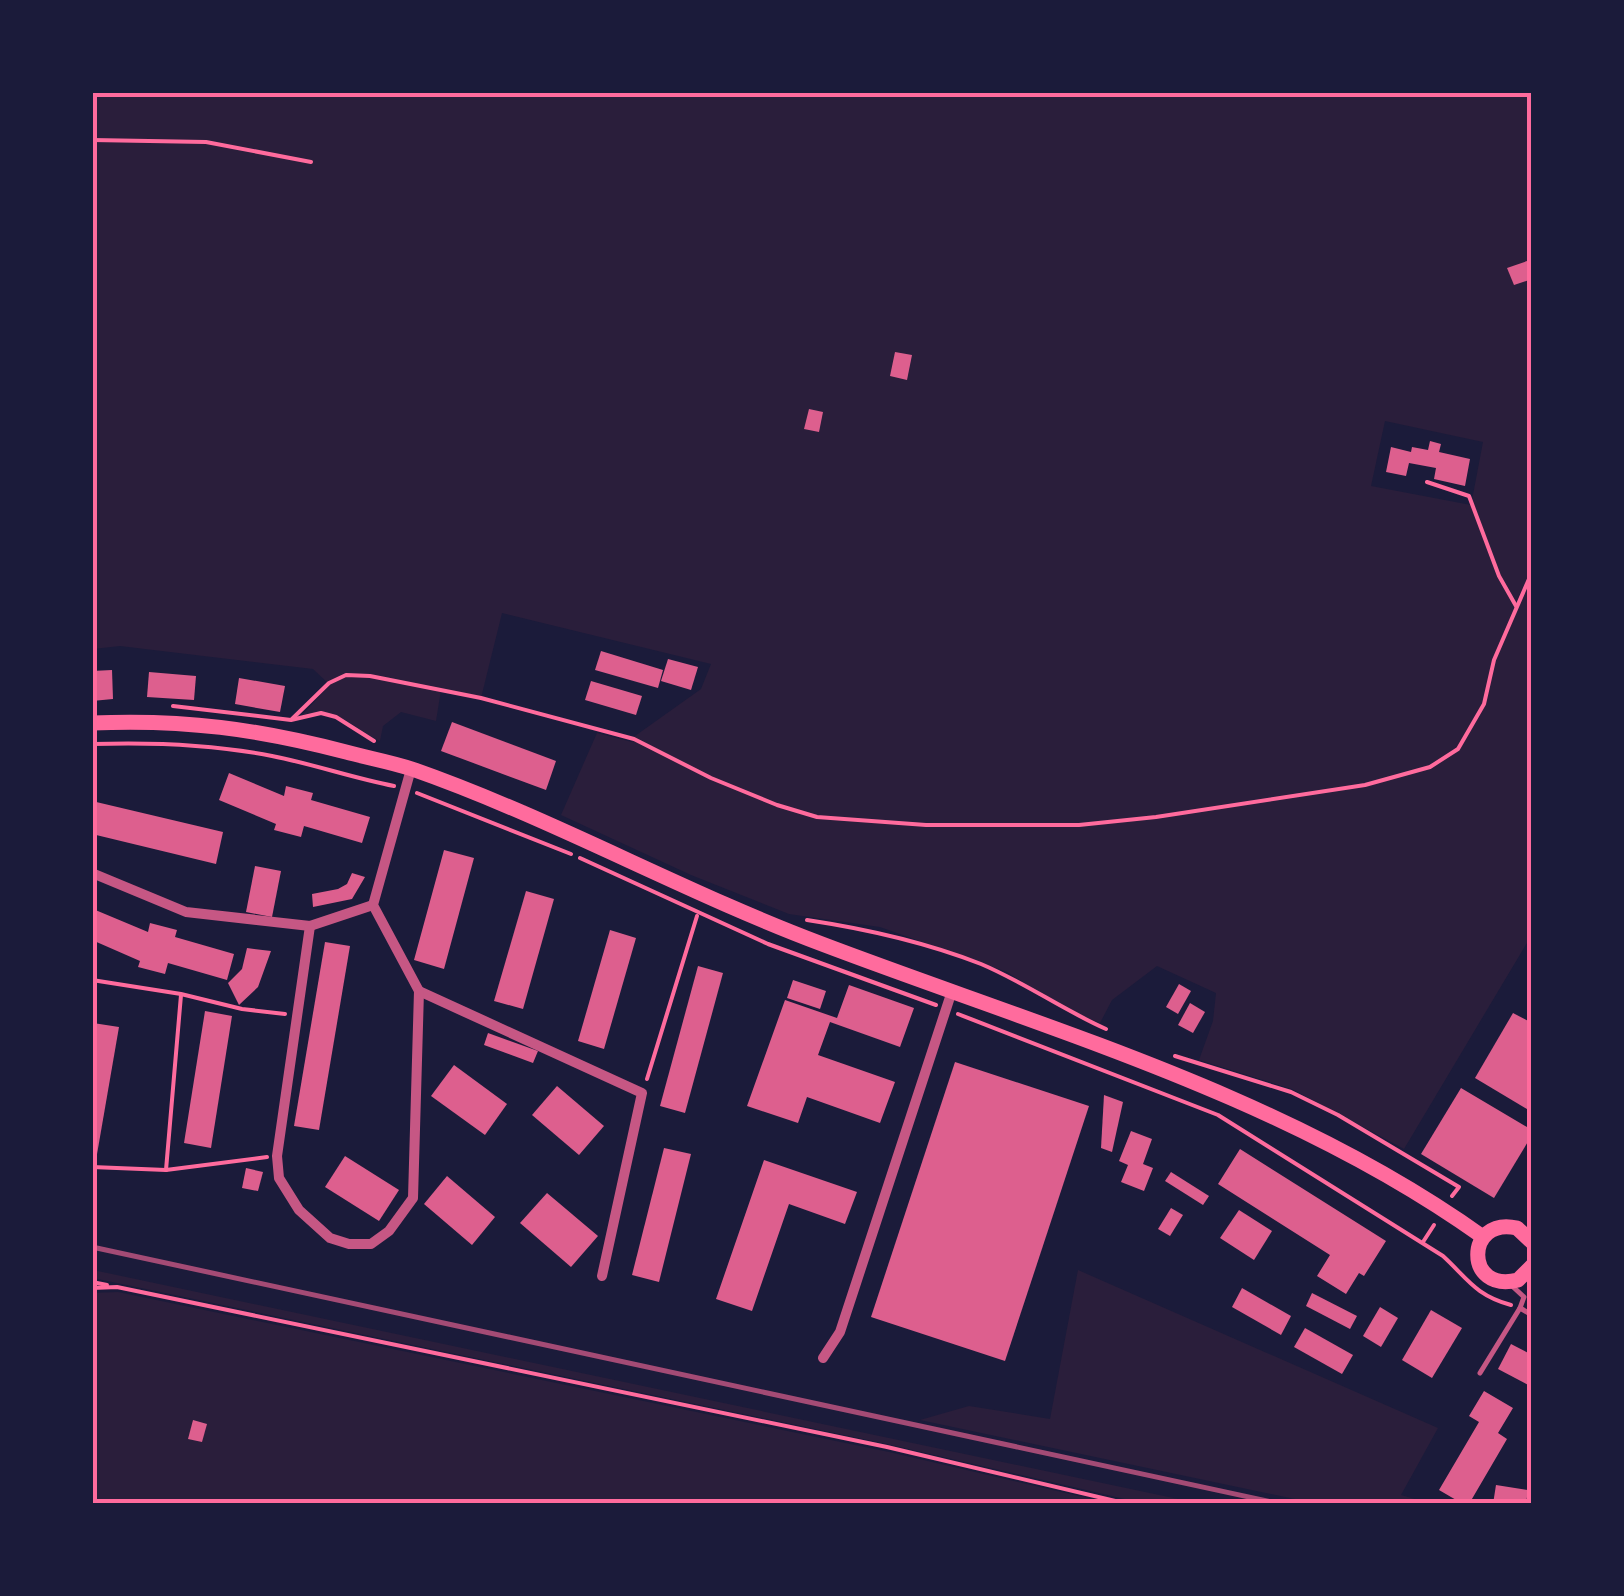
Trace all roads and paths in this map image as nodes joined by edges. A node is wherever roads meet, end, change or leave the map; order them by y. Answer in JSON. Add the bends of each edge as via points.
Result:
{"nodes":[{"id":1,"x":92,"y":140,"type":"edge"},
{"id":2,"x":311,"y":162,"type":"dead end"},
{"id":3,"x":1427,"y":482,"type":"dead end"},
{"id":4,"x":1532,"y":572,"type":"edge"},
{"id":5,"x":1516,"y":606,"type":"junction"},
{"id":6,"x":168,"y":706,"type":"dead end"},
{"id":7,"x":291,"y":720,"type":"junction"},
{"id":8,"x":92,"y":723,"type":"edge"},
{"id":9,"x":92,"y":744,"type":"edge"},
{"id":10,"x":388,"y":746,"type":"dead end"},
{"id":11,"x":411,"y":769,"type":"junction"},
{"id":12,"x":404,"y":788,"type":"junction"},
{"id":13,"x":92,"y":873,"type":"edge"},
{"id":14,"x":704,"y":896,"type":"junction"},
{"id":15,"x":373,"y":905,"type":"junction"},
{"id":16,"x":698,"y":915,"type":"junction"},
{"id":17,"x":806,"y":920,"type":"dead end"},
{"id":18,"x":310,"y":926,"type":"junction"},
{"id":19,"x":92,"y":980,"type":"edge"},
{"id":20,"x":419,"y":991,"type":"junction"},
{"id":21,"x":952,"y":991,"type":"junction"},
{"id":22,"x":181,"y":994,"type":"junction"},
{"id":23,"x":946,"y":1009,"type":"junction"},
{"id":24,"x":296,"y":1015,"type":"junction"},
{"id":25,"x":1119,"y":1034,"type":"dead end"},
{"id":26,"x":1173,"y":1055,"type":"dead end"},
{"id":27,"x":642,"y":1093,"type":"junction"},
{"id":28,"x":278,"y":1156,"type":"junction"},
{"id":29,"x":92,"y":1167,"type":"edge"},
{"id":30,"x":166,"y":1170,"type":"junction"},
{"id":31,"x":1444,"y":1209,"type":"junction"},
{"id":32,"x":1529,"y":1233,"type":"edge"},
{"id":33,"x":1483,"y":1237,"type":"junction"},
{"id":34,"x":1530,"y":1272,"type":"edge"},
{"id":35,"x":602,"y":1276,"type":"dead end"},
{"id":36,"x":1508,"y":1283,"type":"junction"},
{"id":37,"x":92,"y":1285,"type":"edge"},
{"id":38,"x":1520,"y":1308,"type":"junction"},
{"id":39,"x":1532,"y":1315,"type":"edge"},
{"id":40,"x":824,"y":1358,"type":"dead end"},
{"id":41,"x":1480,"y":1373,"type":"dead end"},
{"id":42,"x":1128,"y":1504,"type":"edge"}],
"edges":[{"from":1,"to":2,"type":"path","via":[[206,142]]},
{"from":3,"to":5,"type":"path","via":[[1469,496]]},
{"from":4,"to":5,"type":"path"},
{"from":5,"to":7,"type":"path","via":[[1472,730],[1458,750],[1430,767],[1365,785],[1098,823],[926,825],[817,816],[711,778],[634,739],[370,676],[346,675],[328,684]]},
{"from":6,"to":7,"type":"path"},
{"from":7,"to":10,"type":"path","via":[[336,717]]},
{"from":8,"to":11,"type":"main road","via":[[224,726]]},
{"from":9,"to":12,"type":"path","via":[[216,747]]},
{"from":11,"to":12,"type":"street"},
{"from":11,"to":14,"type":"main road"},
{"from":12,"to":15,"type":"street"},
{"from":12,"to":16,"type":"path","via":[[573,854]]},
{"from":13,"to":18,"type":"street","via":[[186,912]]},
{"from":14,"to":16,"type":"path"},
{"from":14,"to":21,"type":"main road"},
{"from":15,"to":18,"type":"street"},
{"from":15,"to":20,"type":"street"},
{"from":16,"to":23,"type":"path"},
{"from":16,"to":27,"type":"path"},
{"from":17,"to":25,"type":"path","via":[[878,930],[981,964]]},
{"from":18,"to":24,"type":"street"},
{"from":19,"to":22,"type":"path"},
{"from":20,"to":27,"type":"street"},
{"from":20,"to":28,"type":"street","via":[[413,1198],[389,1232],[371,1244],[330,1238],[299,1210],[279,1178]]},
{"from":21,"to":23,"type":"street"},
{"from":21,"to":31,"type":"main road","via":[[1225,1095],[1387,1173]]},
{"from":22,"to":24,"type":"path"},
{"from":22,"to":30,"type":"path"},
{"from":23,"to":31,"type":"path","via":[[1218,1114],[1423,1242]]},
{"from":23,"to":40,"type":"street","via":[[840,1332]]},
{"from":24,"to":28,"type":"street"},
{"from":26,"to":31,"type":"path","via":[[1291,1092],[1338,1115],[1458,1187]]},
{"from":27,"to":35,"type":"street"},
{"from":28,"to":30,"type":"path"},
{"from":29,"to":30,"type":"path"},
{"from":31,"to":33,"type":"main road"},
{"from":32,"to":33,"type":"main road","via":[[1498,1226]]},
{"from":33,"to":36,"type":"main road","via":[[1477,1254],[1483,1272]]},
{"from":34,"to":36,"type":"main road"},
{"from":36,"to":38,"type":"lane","via":[[1524,1297]]},
{"from":37,"to":42,"type":"path"},
{"from":38,"to":39,"type":"lane"},
{"from":38,"to":41,"type":"lane"}]}
